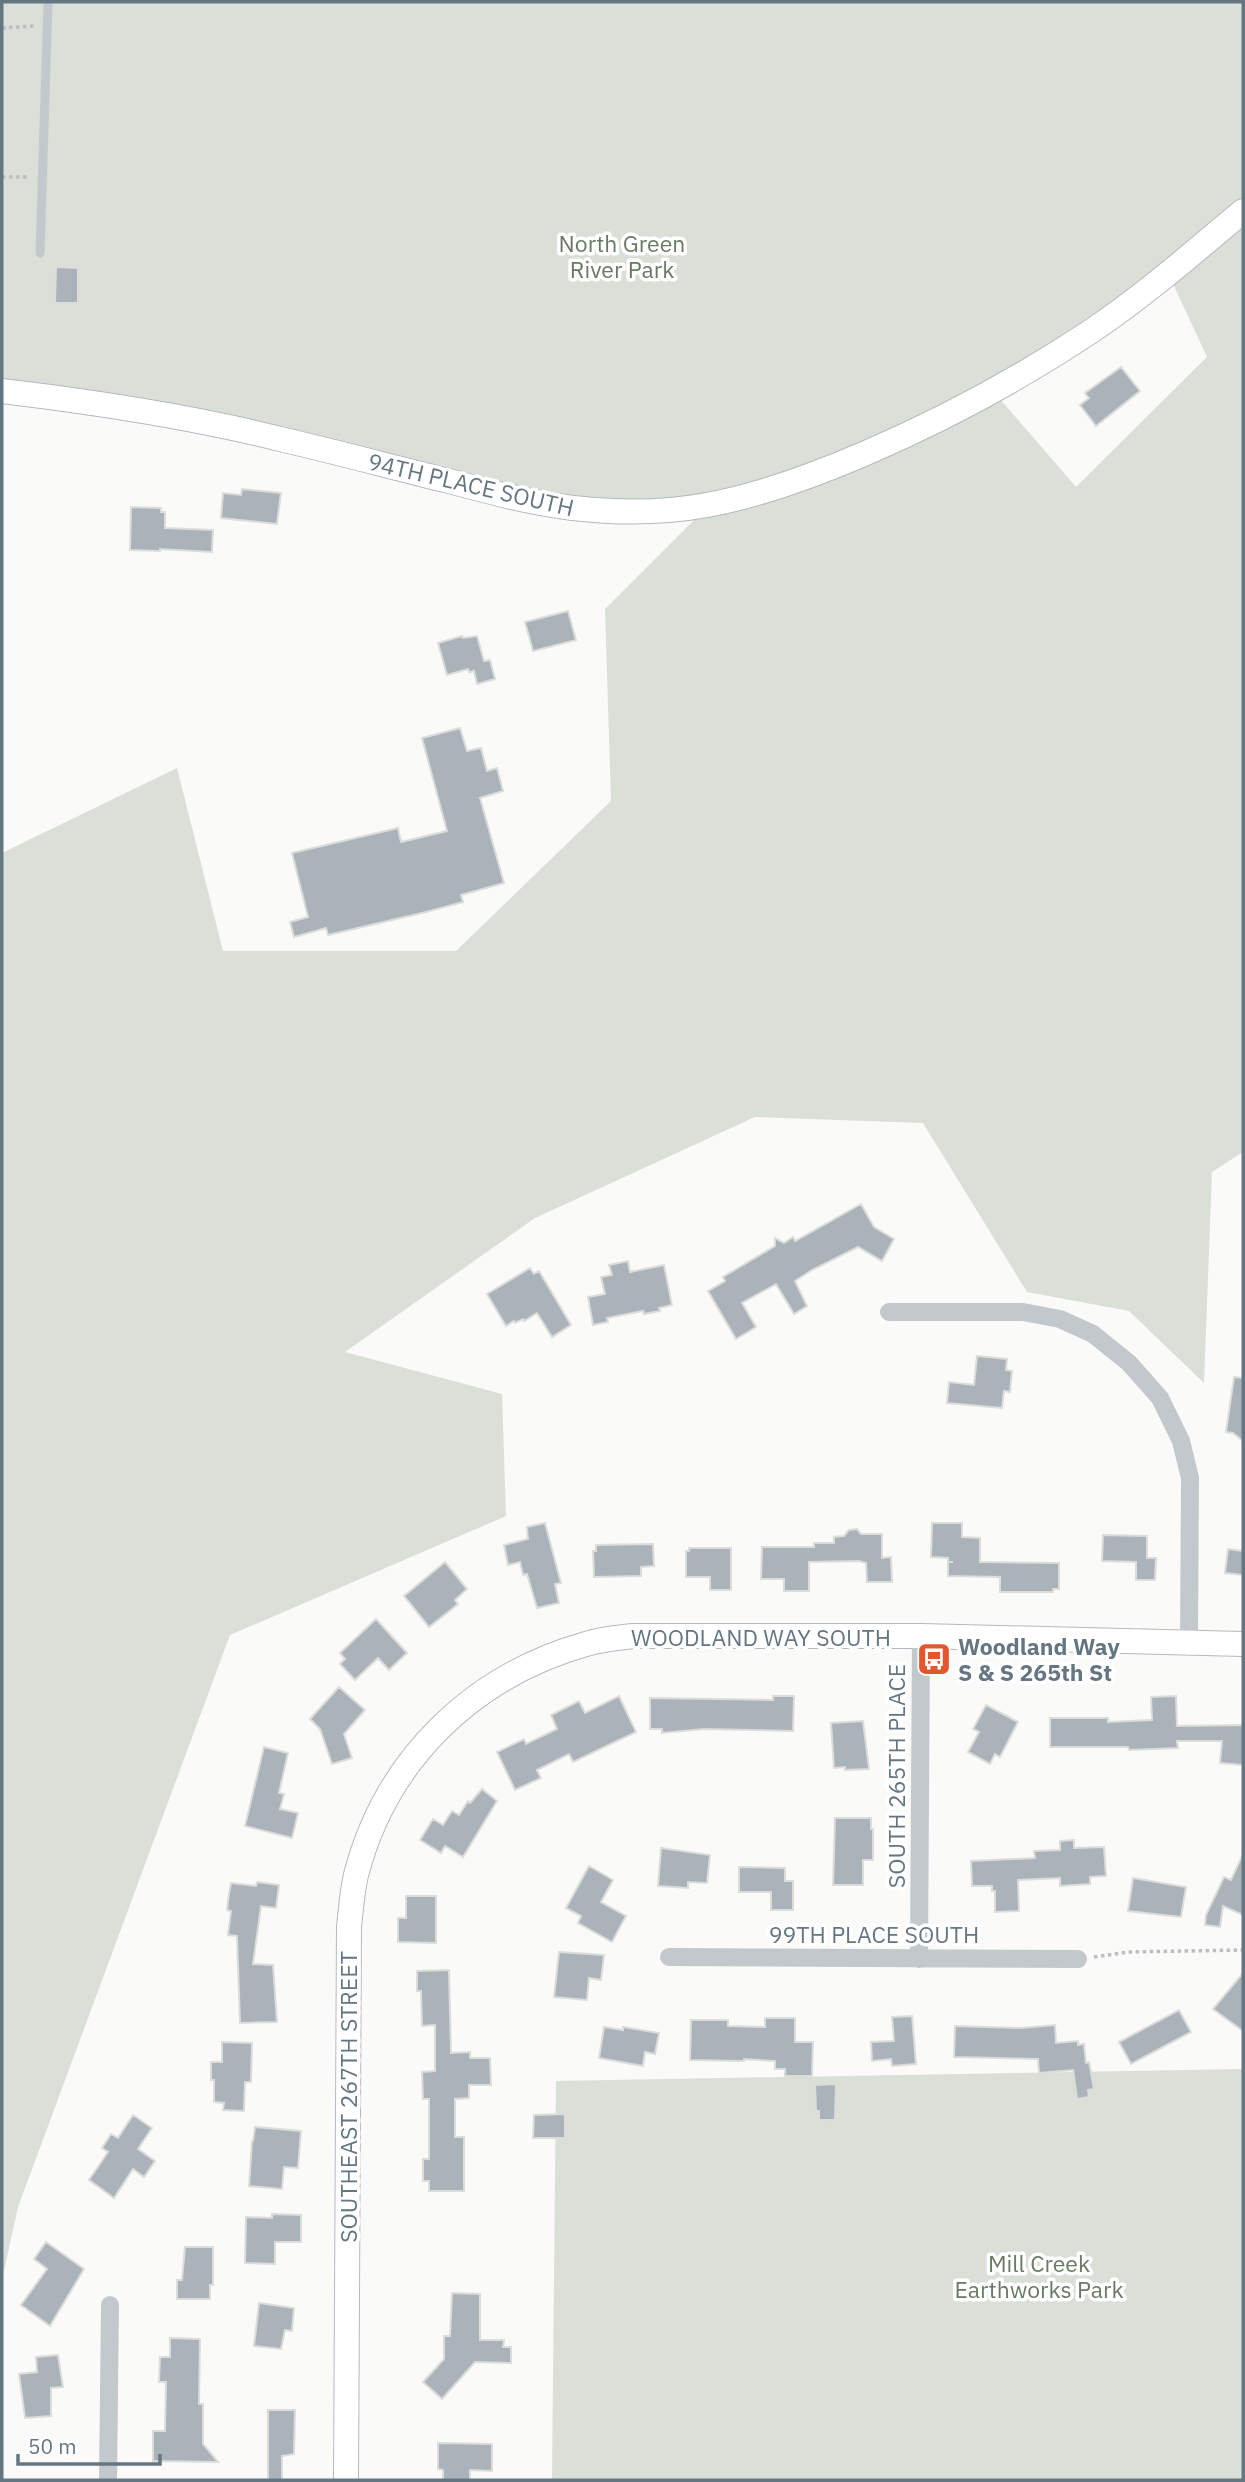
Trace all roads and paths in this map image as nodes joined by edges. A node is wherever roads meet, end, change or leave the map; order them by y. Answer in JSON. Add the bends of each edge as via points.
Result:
{"nodes":[{"id":1,"x":48,"y":2,"type":"edge"},
{"id":2,"x":48,"y":26,"type":"junction"},
{"id":3,"x":2,"y":28,"type":"edge"},
{"id":4,"x":43,"y":176,"type":"junction"},
{"id":5,"x":2,"y":177,"type":"edge"},
{"id":6,"x":1243,"y":211,"type":"edge"},
{"id":7,"x":40,"y":253,"type":"dead end"},
{"id":8,"x":2,"y":391,"type":"edge"},
{"id":9,"x":889,"y":1312,"type":"dead end"},
{"id":10,"x":921,"y":1636,"type":"junction"},
{"id":11,"x":1189,"y":1643,"type":"junction"},
{"id":12,"x":1243,"y":1644,"type":"edge"},
{"id":13,"x":432,"y":1734,"type":"joint"},
{"id":14,"x":1243,"y":1950,"type":"edge"},
{"id":15,"x":668,"y":1957,"type":"dead end"},
{"id":16,"x":919,"y":1959,"type":"junction"},
{"id":17,"x":1078,"y":1959,"type":"joint"},
{"id":18,"x":110,"y":2305,"type":"dead end"},
{"id":19,"x":108,"y":2480,"type":"edge"},
{"id":20,"x":346,"y":2480,"type":"edge"}],
"edges":[{"from":1,"to":2,"type":"lane"},
{"from":2,"to":3,"type":"path"},
{"from":2,"to":4,"type":"lane"},
{"from":4,"to":5,"type":"path"},
{"from":4,"to":7,"type":"lane"},
{"from":6,"to":8,"type":"street","name":"94TH PLACE SOUTH","via":[[1093,330],[966,407],[800,480],[686,509],[608,511],[533,502],[275,437]]},
{"from":9,"to":11,"type":"street","via":[[1023,1312],[1060,1319],[1093,1334],[1129,1363],[1160,1398],[1181,1441],[1190,1478]]},
{"from":10,"to":11,"type":"street","name":"WOODLAND WAY SOUTH"},
{"from":10,"to":13,"type":"street","name":"WOODLAND WAY SOUTH","via":[[662,1634],[590,1643],[492,1684]]},
{"from":10,"to":16,"type":"street","name":"SOUTH 265TH PLACE"},
{"from":11,"to":12,"type":"street","name":"WOODLAND WAY SOUTH"},
{"from":13,"to":20,"type":"street","name":"SOUTHEAST 267TH STREET","via":[[402,1772],[377,1817],[356,1875],[349,1927]]},
{"from":14,"to":17,"type":"path","via":[[1128,1952]]},
{"from":15,"to":16,"type":"street","name":"99TH PLACE SOUTH"},
{"from":16,"to":17,"type":"street","name":"99TH PLACE SOUTH"},
{"from":18,"to":19,"type":"street"}]}
